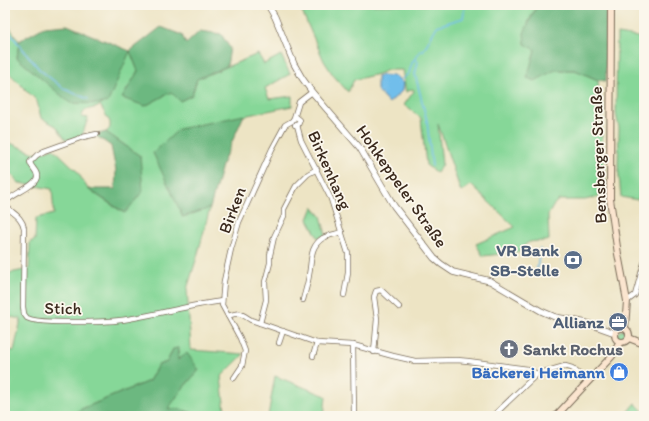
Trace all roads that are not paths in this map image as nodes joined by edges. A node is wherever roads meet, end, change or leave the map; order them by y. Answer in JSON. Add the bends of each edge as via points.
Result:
{"nodes":[{"id":1,"x":268,"y":5,"type":"edge"},
{"id":2,"x":611,"y":5,"type":"edge"},
{"id":3,"x":312,"y":92,"type":"junction"},
{"id":4,"x":295,"y":116,"type":"junction"},
{"id":5,"x":292,"y":121,"type":"junction"},
{"id":6,"x":297,"y":125,"type":"junction"},
{"id":7,"x":98,"y":134,"type":"dead end"},
{"id":8,"x":317,"y":170,"type":"junction"},
{"id":9,"x":5,"y":203,"type":"edge"},
{"id":10,"x":342,"y":232,"type":"junction"},
{"id":11,"x":644,"y":263,"type":"edge"},
{"id":12,"x":344,"y":295,"type":"dead end"},
{"id":13,"x":303,"y":300,"type":"dead end"},
{"id":14,"x":222,"y":301,"type":"junction"},
{"id":15,"x":627,"y":302,"type":"junction"},
{"id":16,"x":399,"y":307,"type":"dead end"},
{"id":17,"x":228,"y":316,"type":"junction"},
{"id":18,"x":260,"y":322,"type":"junction"},
{"id":19,"x":625,"y":328,"type":"junction"},
{"id":20,"x":283,"y":331,"type":"junction"},
{"id":21,"x":615,"y":333,"type":"junction"},
{"id":22,"x":628,"y":338,"type":"junction"},
{"id":23,"x":620,"y":342,"type":"junction"},
{"id":24,"x":278,"y":343,"type":"dead end"},
{"id":25,"x":317,"y":343,"type":"junction"},
{"id":26,"x":644,"y":344,"type":"edge"},
{"id":27,"x":353,"y":345,"type":"junction"},
{"id":28,"x":374,"y":352,"type":"junction"},
{"id":29,"x":313,"y":356,"type":"dead end"},
{"id":30,"x":537,"y":374,"type":"junction"},
{"id":31,"x":234,"y":378,"type":"dead end"},
{"id":32,"x":588,"y":382,"type":"junction"},
{"id":33,"x":354,"y":416,"type":"edge"},
{"id":34,"x":493,"y":416,"type":"edge"},
{"id":35,"x":556,"y":416,"type":"edge"}],
"edges":[{"from":1,"to":3,"type":"street","name":"Hohkeppeler Straße","via":[[294,64]]},
{"from":2,"to":15,"type":"main road","name":"Bensberger Straße","via":[[610,199]]},
{"from":3,"to":4,"type":"street","name":"Birken","via":[[300,102]]},
{"from":3,"to":21,"type":"street","name":"Hohkeppeler Straße","via":[[360,148],[394,206],[441,264],[459,274],[490,281],[547,314],[587,323]]},
{"from":4,"to":5,"type":"street","name":"Birken"},
{"from":4,"to":6,"type":"street","via":[[300,120]]},
{"from":5,"to":6,"type":"street"},
{"from":5,"to":14,"type":"street","name":"Birken","via":[[285,125],[272,149],[239,222],[228,263]]},
{"from":6,"to":8,"type":"street","name":"Birkenhang","via":[[300,140]]},
{"from":7,"to":9,"type":"street","name":"Stich","via":[[37,154],[30,162],[37,176],[36,180]]},
{"from":8,"to":10,"type":"street","name":"Birkenhang"},
{"from":8,"to":18,"type":"street","via":[[308,174],[296,186],[284,209],[284,216],[274,237],[270,255],[265,282],[266,300]]},
{"from":9,"to":14,"type":"street","name":"Stich","via":[[6,207],[20,218],[24,228],[23,307],[27,318],[37,321],[114,321]]},
{"from":10,"to":12,"type":"street","name":"Birkenhang","via":[[349,263]]},
{"from":10,"to":13,"type":"street","via":[[325,237],[313,250]]},
{"from":11,"to":15,"type":"street","via":[[635,295]]},
{"from":14,"to":17,"type":"street","via":[[223,309]]},
{"from":15,"to":19,"type":"main road","name":"Bensberger Straße"},
{"from":16,"to":28,"type":"street","via":[[381,290],[376,291]]},
{"from":17,"to":18,"type":"street","via":[[240,313]]},
{"from":17,"to":31,"type":"street","via":[[245,351],[242,366]]},
{"from":18,"to":20,"type":"street"},
{"from":19,"to":21,"type":"main road","via":[[619,328]]},
{"from":19,"to":22,"type":"main road","via":[[628,331]]},
{"from":20,"to":24,"type":"street"},
{"from":20,"to":25,"type":"street"},
{"from":21,"to":23,"type":"main road","via":[[616,339]]},
{"from":22,"to":23,"type":"main road"},
{"from":22,"to":26,"type":"main road"},
{"from":23,"to":32,"type":"main road","via":[[612,356]]},
{"from":25,"to":27,"type":"street"},
{"from":25,"to":29,"type":"street"},
{"from":27,"to":28,"type":"street"},
{"from":27,"to":33,"type":"street"},
{"from":28,"to":30,"type":"street","via":[[415,361],[457,360],[528,369]]},
{"from":30,"to":32,"type":"street","via":[[569,366]]},
{"from":30,"to":34,"type":"street"},
{"from":32,"to":35,"type":"main road"}]}
